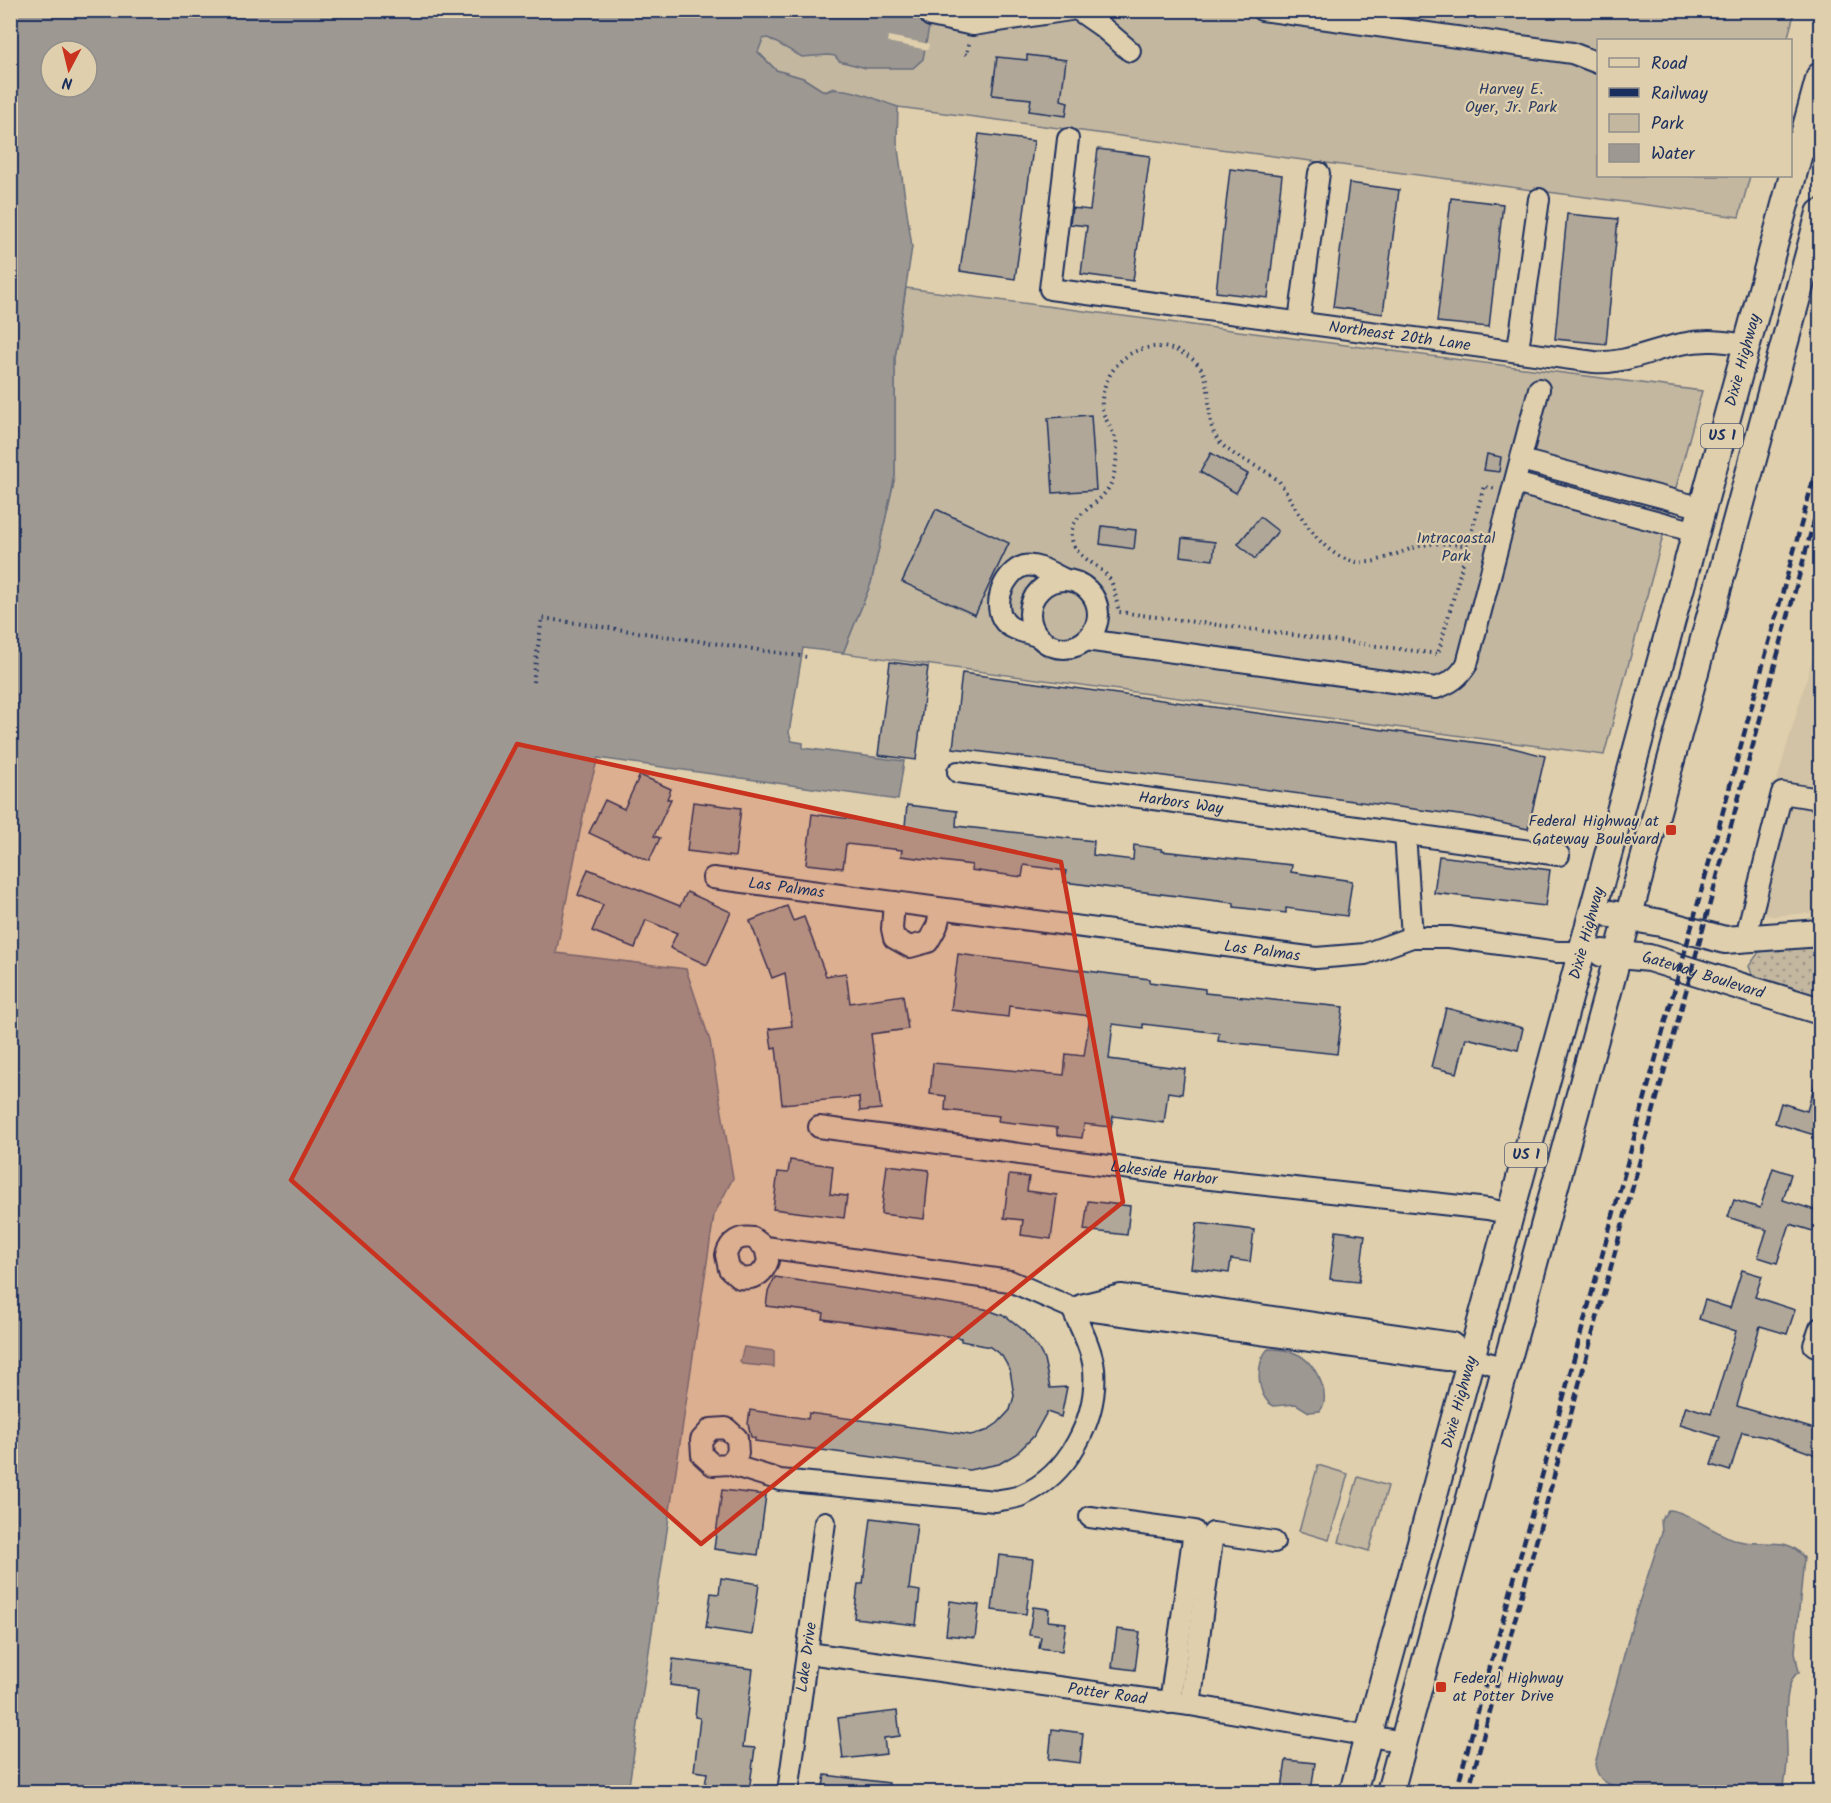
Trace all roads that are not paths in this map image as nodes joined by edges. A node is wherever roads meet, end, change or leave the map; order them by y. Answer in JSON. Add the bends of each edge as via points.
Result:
{"nodes":[{"id":1,"x":1070,"y":10,"type":"edge"},
{"id":2,"x":1078,"y":10,"type":"edge"},
{"id":3,"x":1262,"y":10,"type":"edge"},
{"id":4,"x":931,"y":16,"type":"dead end"},
{"id":5,"x":1130,"y":51,"type":"dead end"},
{"id":6,"x":1597,"y":62,"type":"edge"},
{"id":7,"x":1821,"y":76,"type":"edge"},
{"id":8,"x":1068,"y":139,"type":"dead end"},
{"id":9,"x":1804,"y":146,"type":"edge"},
{"id":10,"x":1319,"y":173,"type":"dead end"},
{"id":11,"x":1539,"y":199,"type":"dead end"},
{"id":12,"x":1821,"y":213,"type":"edge"},
{"id":13,"x":1299,"y":321,"type":"junction"},
{"id":14,"x":1747,"y":345,"type":"junction"},
{"id":15,"x":1518,"y":350,"type":"junction"},
{"id":16,"x":1539,"y":389,"type":"dead end"},
{"id":17,"x":1521,"y":460,"type":"junction"},
{"id":18,"x":1507,"y":486,"type":"junction"},
{"id":19,"x":1621,"y":486,"type":"junction"},
{"id":20,"x":1615,"y":511,"type":"junction"},
{"id":21,"x":1699,"y":520,"type":"junction"},
{"id":22,"x":1064,"y":579,"type":"junction"},
{"id":23,"x":1039,"y":637,"type":"junction"},
{"id":24,"x":1086,"y":640,"type":"junction"},
{"id":25,"x":958,"y":772,"type":"dead end"},
{"id":26,"x":1821,"y":799,"type":"edge"},
{"id":27,"x":1405,"y":833,"type":"junction"},
{"id":28,"x":1560,"y":855,"type":"dead end"},
{"id":29,"x":713,"y":878,"type":"dead end"},
{"id":30,"x":894,"y":902,"type":"junction"},
{"id":31,"x":941,"y":909,"type":"junction"},
{"id":32,"x":1593,"y":911,"type":"junction"},
{"id":33,"x":1627,"y":916,"type":"junction"},
{"id":34,"x":1821,"y":933,"type":"edge"},
{"id":35,"x":1412,"y":937,"type":"junction"},
{"id":36,"x":1745,"y":940,"type":"junction"},
{"id":37,"x":1581,"y":952,"type":"junction"},
{"id":38,"x":1618,"y":953,"type":"junction"},
{"id":39,"x":1821,"y":1011,"type":"edge"},
{"id":40,"x":819,"y":1127,"type":"dead end"},
{"id":41,"x":1510,"y":1214,"type":"junction"},
{"id":42,"x":765,"y":1247,"type":"dead end"},
{"id":43,"x":1072,"y":1308,"type":"junction"},
{"id":44,"x":1471,"y":1358,"type":"junction"},
{"id":45,"x":1506,"y":1368,"type":"junction"},
{"id":46,"x":728,"y":1464,"type":"dead end"},
{"id":47,"x":1090,"y":1516,"type":"dead end"},
{"id":48,"x":825,"y":1522,"type":"dead end"},
{"id":49,"x":1203,"y":1532,"type":"junction"},
{"id":50,"x":1274,"y":1542,"type":"dead end"},
{"id":51,"x":808,"y":1653,"type":"junction"},
{"id":52,"x":1180,"y":1704,"type":"junction"},
{"id":53,"x":1369,"y":1736,"type":"junction"},
{"id":54,"x":1404,"y":1742,"type":"junction"},
{"id":55,"x":788,"y":1792,"type":"edge"},
{"id":56,"x":1353,"y":1792,"type":"edge"},
{"id":57,"x":1390,"y":1792,"type":"edge"}],
"edges":[{"from":1,"to":4,"type":"street","via":[[973,25]]},
{"from":2,"to":5,"type":"street"},
{"from":3,"to":6,"type":"street","via":[[1572,53]]},
{"from":7,"to":9,"type":"main road","name":"Dixie Highway","number":"US 1"},
{"from":8,"to":13,"type":"street","name":"Northeast 20th Lane","via":[[1050,289]]},
{"from":9,"to":14,"type":"main road","name":"Dixie Highway","number":"US 1"},
{"from":10,"to":13,"type":"street"},
{"from":11,"to":15,"type":"street"},
{"from":12,"to":33,"type":"main road","number":"US 1"},
{"from":13,"to":15,"type":"street","name":"Northeast 20th Lane"},
{"from":14,"to":15,"type":"street","name":"Northeast 20th Lane","via":[[1717,340],[1681,344],[1611,364]]},
{"from":14,"to":21,"type":"main road","name":"Dixie Highway","number":"US 1"},
{"from":16,"to":17,"type":"street"},
{"from":17,"to":18,"type":"street"},
{"from":17,"to":19,"type":"street"},
{"from":18,"to":20,"type":"street"},
{"from":18,"to":24,"type":"street","via":[[1467,664],[1460,675],[1436,688]]},
{"from":19,"to":20,"type":"street"},
{"from":19,"to":21,"type":"street"},
{"from":20,"to":21,"type":"street"},
{"from":21,"to":32,"type":"main road","name":"Dixie Highway","number":"US 1"},
{"from":22,"to":23,"type":"street","via":[[1045,585],[1033,600],[1030,619]]},
{"from":22,"to":23,"type":"street","via":[[1041,568],[1025,566],[1011,574],[999,598],[999,614],[1008,625]]},
{"from":22,"to":24,"type":"street","via":[[1082,584],[1096,599],[1099,618]]},
{"from":23,"to":24,"type":"street","via":[[1065,648]]},
{"from":25,"to":27,"type":"street","name":"Harbors Way"},
{"from":26,"to":36,"type":"street","via":[[1782,793]]},
{"from":27,"to":28,"type":"street","name":"Harbors Way"},
{"from":27,"to":35,"type":"street"},
{"from":29,"to":30,"type":"street","name":"Las Palmas"},
{"from":30,"to":31,"type":"street","name":"Las Palmas"},
{"from":30,"to":31,"type":"street","via":[[894,938],[910,946],[928,942]]},
{"from":31,"to":35,"type":"street","name":"Las Palmas","via":[[1316,958],[1365,954]]},
{"from":32,"to":33,"type":"main road"},
{"from":32,"to":37,"type":"main road","name":"Dixie Highway","number":"US 1"},
{"from":33,"to":36,"type":"main road","via":[[1715,938]]},
{"from":33,"to":38,"type":"main road","number":"US 1"},
{"from":34,"to":36,"type":"main road"},
{"from":35,"to":37,"type":"street","name":"Las Palmas","via":[[1449,937]]},
{"from":37,"to":38,"type":"main road","name":"Gateway Boulevard"},
{"from":37,"to":41,"type":"main road","name":"Dixie Highway","number":"US 1"},
{"from":38,"to":39,"type":"main road","name":"Gateway Boulevard","via":[[1649,958]]},
{"from":38,"to":45,"type":"main road","number":"US 1"},
{"from":40,"to":41,"type":"street","name":"Lakeside Harbor","via":[[1183,1176]]},
{"from":41,"to":44,"type":"main road","name":"Dixie Highway","number":"US 1"},
{"from":42,"to":43,"type":"street","via":[[1010,1281]]},
{"from":43,"to":44,"type":"street","via":[[1121,1295],[1452,1343]]},
{"from":43,"to":46,"type":"street","via":[[1094,1368],[1081,1440],[1051,1478],[1021,1496],[995,1501],[780,1480]]},
{"from":44,"to":45,"type":"street"},
{"from":44,"to":53,"type":"main road","name":"Dixie Highway","number":"US 1"},
{"from":45,"to":54,"type":"main road","number":"US 1"},
{"from":47,"to":49,"type":"street"},
{"from":48,"to":51,"type":"street","name":"Lake Drive"},
{"from":49,"to":50,"type":"street"},
{"from":49,"to":52,"type":"street"},
{"from":51,"to":52,"type":"street","name":"Potter Road"},
{"from":51,"to":55,"type":"street","name":"Lake Drive"},
{"from":52,"to":53,"type":"street","name":"Potter Road"},
{"from":53,"to":54,"type":"street","name":"Potter Road"},
{"from":53,"to":56,"type":"main road","name":"Dixie Highway","number":"US 1"},
{"from":54,"to":57,"type":"main road","number":"US 1"}]}
